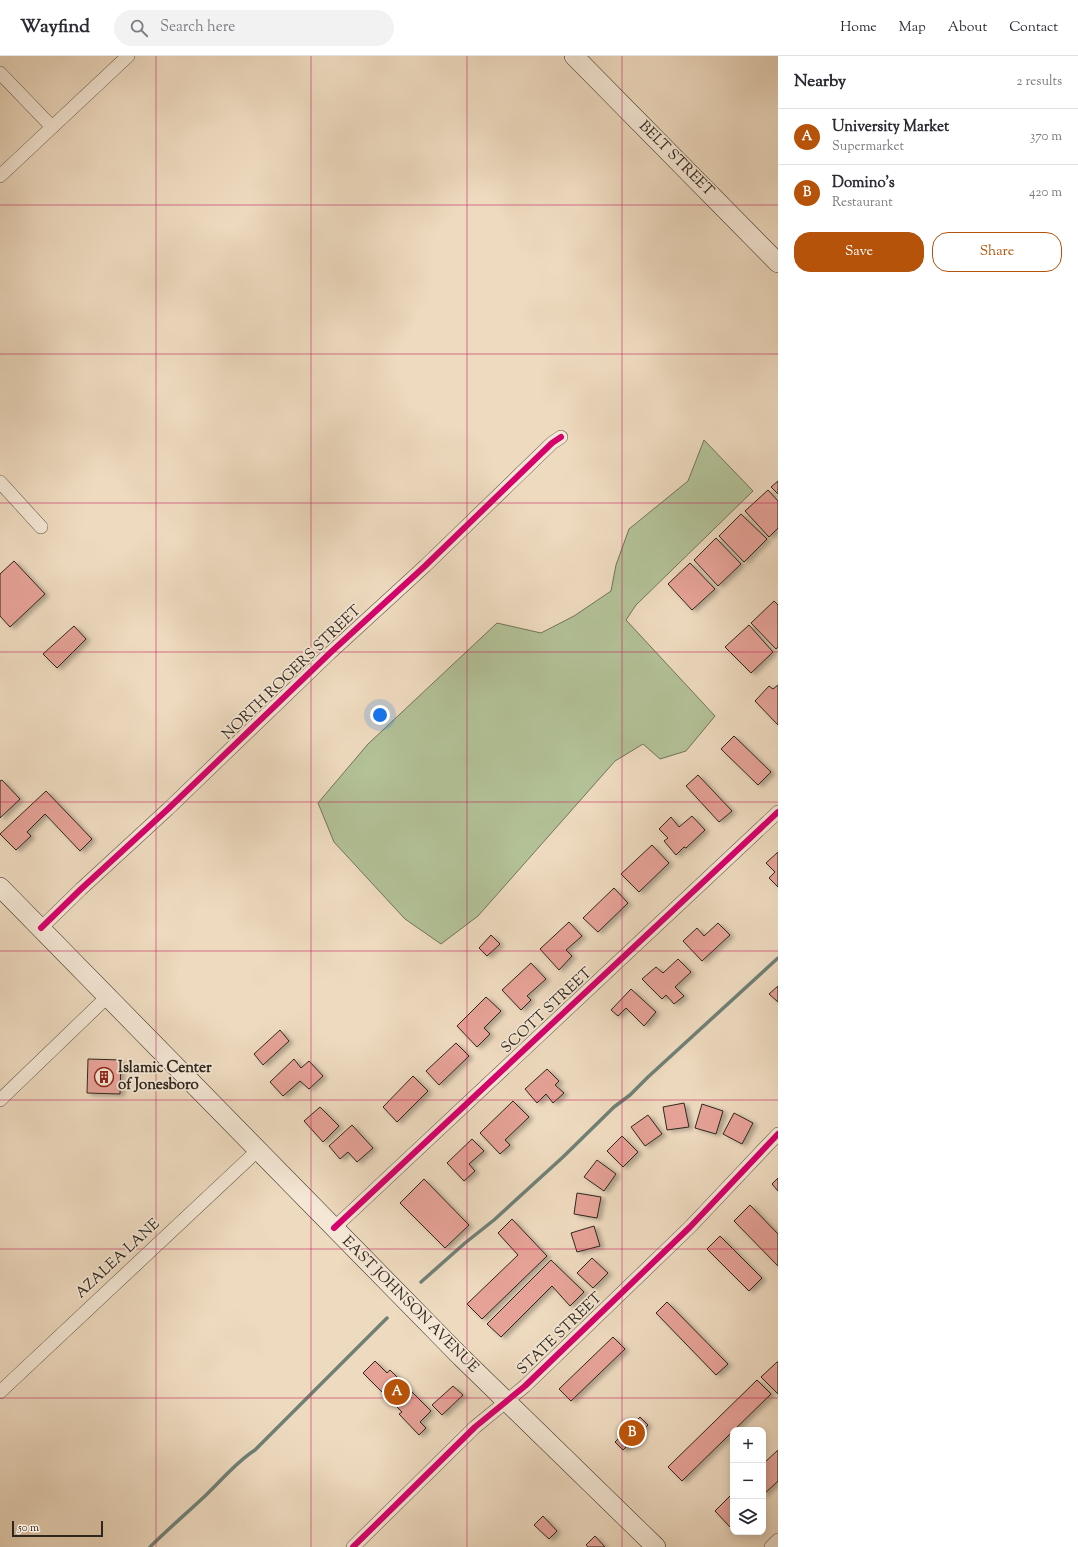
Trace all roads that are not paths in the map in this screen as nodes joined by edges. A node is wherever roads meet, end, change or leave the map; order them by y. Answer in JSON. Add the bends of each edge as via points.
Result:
{"nodes":[{"id":1,"x":128,"y":56,"type":"edge"},
{"id":2,"x":574,"y":56,"type":"edge"},
{"id":3,"x":0,"y":73,"type":"edge"},
{"id":4,"x":52,"y":127,"type":"junction"},
{"id":5,"x":0,"y":176,"type":"edge"},
{"id":6,"x":778,"y":263,"type":"edge"},
{"id":7,"x":561,"y":437,"type":"dead end"},
{"id":8,"x":0,"y":482,"type":"edge"},
{"id":9,"x":42,"y":527,"type":"dead end"},
{"id":10,"x":778,"y":812,"type":"edge"},
{"id":11,"x":0,"y":887,"type":"edge"},
{"id":12,"x":41,"y":928,"type":"junction"},
{"id":13,"x":107,"y":997,"type":"junction"},
{"id":14,"x":0,"y":1100,"type":"edge"},
{"id":15,"x":778,"y":1134,"type":"edge"},
{"id":16,"x":258,"y":1150,"type":"junction"},
{"id":17,"x":334,"y":1228,"type":"junction"},
{"id":18,"x":0,"y":1392,"type":"edge"},
{"id":19,"x":506,"y":1403,"type":"junction"},
{"id":20,"x":778,"y":1540,"type":"edge"},
{"id":21,"x":354,"y":1547,"type":"edge"},
{"id":22,"x":656,"y":1547,"type":"edge"},
{"id":23,"x":771,"y":1547,"type":"edge"}],
"edges":[{"from":1,"to":4,"type":"street"},
{"from":2,"to":6,"type":"main road","name":"BELT STREET"},
{"from":3,"to":4,"type":"street"},
{"from":4,"to":5,"type":"street"},
{"from":7,"to":12,"type":"street","name":"NORTH ROGERS STREET"},
{"from":8,"to":9,"type":"street"},
{"from":10,"to":17,"type":"street","name":"SCOTT STREET"},
{"from":11,"to":12,"type":"main road","name":"EAST JOHNSON AVENUE"},
{"from":12,"to":13,"type":"main road","name":"EAST JOHNSON AVENUE"},
{"from":13,"to":14,"type":"street"},
{"from":13,"to":16,"type":"main road","name":"EAST JOHNSON AVENUE"},
{"from":15,"to":19,"type":"street","name":"STATE STREET","via":[[690,1227]]},
{"from":16,"to":17,"type":"main road","name":"EAST JOHNSON AVENUE"},
{"from":16,"to":18,"type":"street","name":"AZALEA LANE"},
{"from":17,"to":19,"type":"main road","name":"EAST JOHNSON AVENUE"},
{"from":19,"to":21,"type":"street","name":"STATE STREET","via":[[475,1427]]},
{"from":19,"to":22,"type":"main road","name":"EAST JOHNSON AVENUE"},
{"from":20,"to":23,"type":"street"}]}
